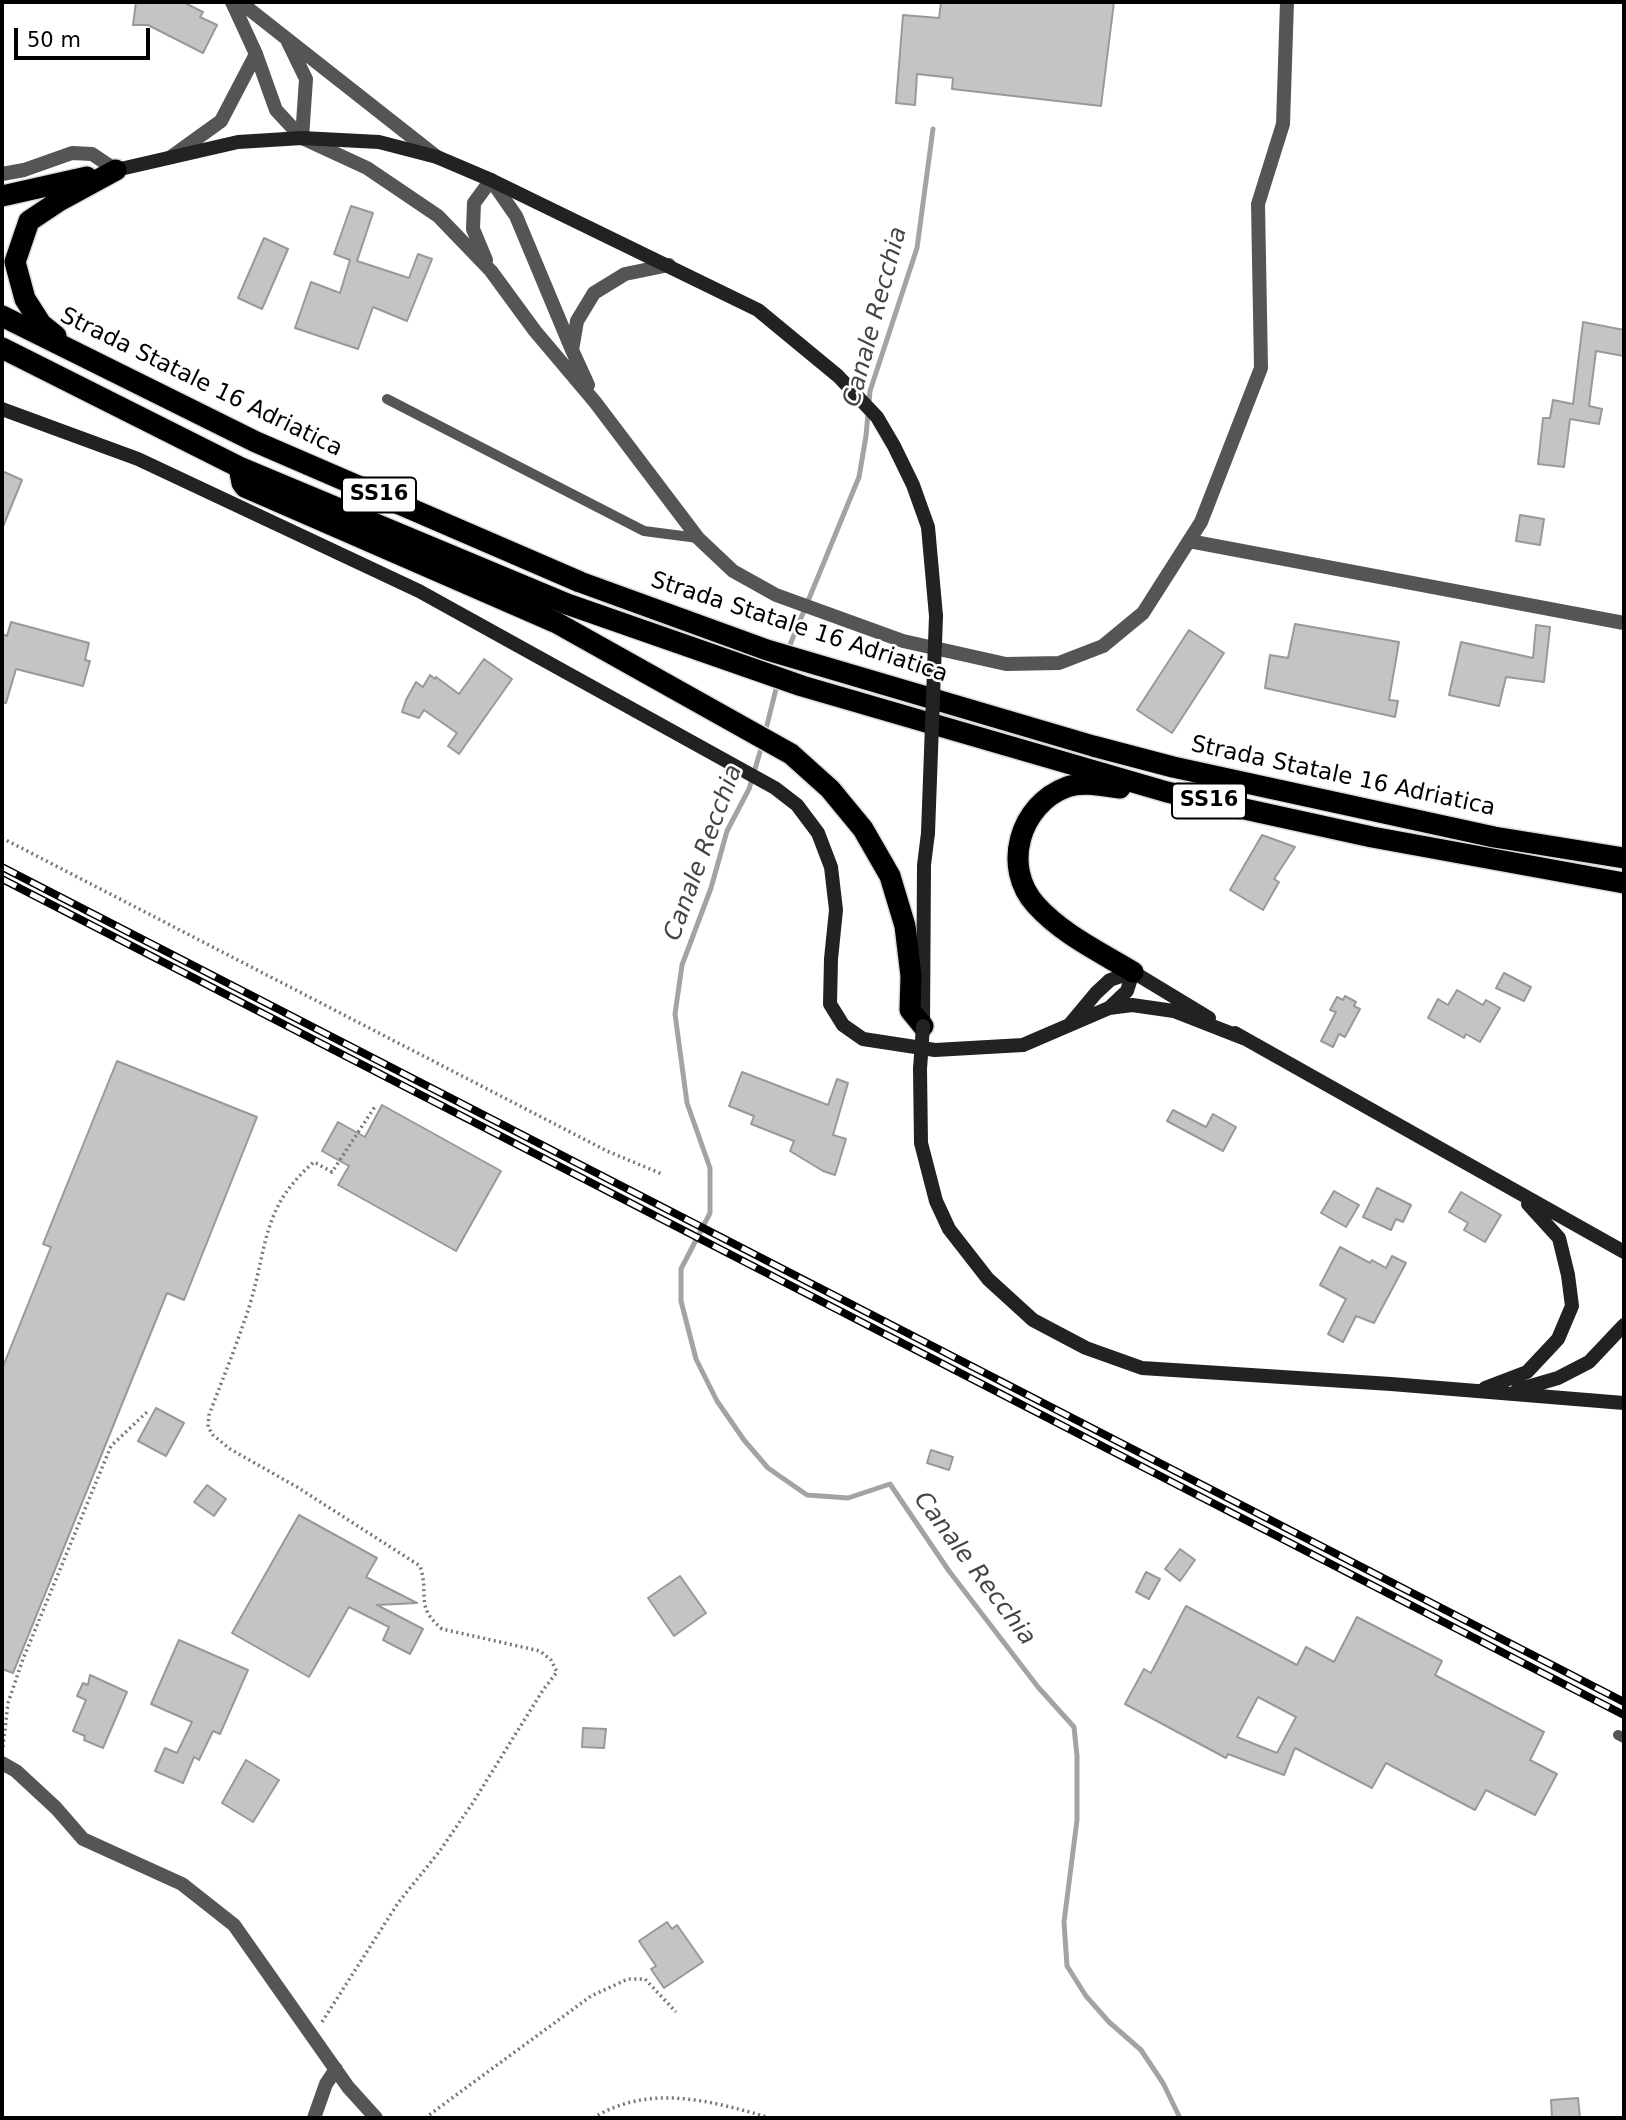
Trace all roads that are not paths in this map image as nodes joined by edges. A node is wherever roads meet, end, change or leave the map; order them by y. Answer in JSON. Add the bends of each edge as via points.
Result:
{"nodes":[{"id":1,"x":232,"y":2,"type":"edge"},
{"id":2,"x":240,"y":2,"type":"edge"},
{"id":3,"x":1287,"y":2,"type":"edge"},
{"id":4,"x":287,"y":39,"type":"junction"},
{"id":5,"x":256,"y":54,"type":"junction"},
{"id":6,"x":302,"y":138,"type":"junction"},
{"id":7,"x":437,"y":157,"type":"junction"},
{"id":8,"x":169,"y":159,"type":"junction"},
{"id":9,"x":116,"y":170,"type":"junction"},
{"id":10,"x":2,"y":174,"type":"edge"},
{"id":11,"x":491,"y":180,"type":"junction"},
{"id":12,"x":2,"y":196,"type":"edge"},
{"id":13,"x":669,"y":265,"type":"junction"},
{"id":14,"x":491,"y":271,"type":"junction"},
{"id":15,"x":2,"y":316,"type":"edge"},
{"id":16,"x":2,"y":348,"type":"edge"},
{"id":17,"x":572,"y":349,"type":"junction"},
{"id":18,"x":83,"y":357,"type":"junction"},
{"id":19,"x":387,"y":399,"type":"dead end"},
{"id":20,"x":595,"y":402,"type":"junction"},
{"id":21,"x":2,"y":409,"type":"edge"},
{"id":22,"x":239,"y":467,"type":"junction"},
{"id":23,"x":698,"y":538,"type":"junction"},
{"id":24,"x":1189,"y":541,"type":"junction"},
{"id":25,"x":1624,"y":623,"type":"edge"},
{"id":26,"x":1167,"y":792,"type":"junction"},
{"id":27,"x":1624,"y":858,"type":"edge"},
{"id":28,"x":1624,"y":883,"type":"edge"},
{"id":29,"x":1133,"y":972,"type":"junction"},
{"id":30,"x":1110,"y":1008,"type":"junction"},
{"id":31,"x":1069,"y":1024,"type":"junction"},
{"id":32,"x":923,"y":1026,"type":"junction"},
{"id":33,"x":1243,"y":1038,"type":"junction"},
{"id":34,"x":1508,"y":1187,"type":"junction"},
{"id":35,"x":1624,"y":1252,"type":"edge"},
{"id":36,"x":1624,"y":1325,"type":"edge"},
{"id":37,"x":1478,"y":1391,"type":"junction"},
{"id":38,"x":1509,"y":1393,"type":"junction"},
{"id":39,"x":1624,"y":1403,"type":"edge"},
{"id":40,"x":2,"y":1763,"type":"edge"},
{"id":41,"x":336,"y":2069,"type":"junction"},
{"id":42,"x":314,"y":2118,"type":"edge"},
{"id":43,"x":376,"y":2118,"type":"edge"}],
"edges":[{"from":1,"to":5,"type":"street"},
{"from":2,"to":4,"type":"street"},
{"from":3,"to":24,"type":"street","via":[[1283,124],[1258,204],[1261,368],[1201,522]]},
{"from":4,"to":6,"type":"street","via":[[306,79]]},
{"from":4,"to":7,"type":"street"},
{"from":5,"to":6,"type":"street","via":[[276,110]]},
{"from":5,"to":8,"type":"street","via":[[221,121]]},
{"from":6,"to":7,"type":"main road","via":[[379,142]]},
{"from":6,"to":8,"type":"main road","via":[[238,142]]},
{"from":6,"to":14,"type":"street","via":[[367,168],[438,216]]},
{"from":7,"to":11,"type":"main road"},
{"from":8,"to":9,"type":"main road"},
{"from":9,"to":10,"type":"street","via":[[92,154],[72,153]]},
{"from":9,"to":12,"type":"highway"},
{"from":9,"to":18,"type":"highway","via":[[29,221],[15,262],[25,299],[41,324]]},
{"from":11,"to":13,"type":"main road"},
{"from":11,"to":14,"type":"street","via":[[474,202],[472,229]]},
{"from":11,"to":17,"type":"street","via":[[516,216]]},
{"from":13,"to":17,"type":"street","via":[[625,274],[594,293],[577,321]]},
{"from":13,"to":32,"type":"main road","bridge":true,"via":[[758,310],[838,376],[877,417],[913,485],[928,527],[936,616],[924,865]]},
{"from":14,"to":20,"type":"street"},
{"from":15,"to":18,"type":"highway","name":"Strada Statale 16 Adriatica","number":"SS16"},
{"from":16,"to":22,"type":"highway","number":"SS16"},
{"from":17,"to":20,"type":"street"},
{"from":18,"to":27,"type":"highway","name":"Strada Statale 16 Adriatica","number":"SS16","via":[[256,442],[580,582],[767,650],[1173,767],[1494,837]]},
{"from":19,"to":23,"type":"lane","via":[[644,531]]},
{"from":20,"to":23,"type":"street"},
{"from":21,"to":31,"type":"main road","via":[[138,459],[419,590],[775,788],[797,805],[818,833],[831,867],[836,910],[830,1004],[843,1025],[863,1039],[935,1050],[1023,1045]]},
{"from":22,"to":26,"type":"highway","number":"SS16","via":[[567,604],[802,686]]},
{"from":22,"to":32,"type":"highway","via":[[245,487],[557,623],[792,754],[830,789],[863,829],[890,876],[905,926],[910,1010]]},
{"from":23,"to":24,"type":"street","via":[[733,570],[776,595],[903,641],[1006,664],[1059,663],[1103,646],[1143,613]]},
{"from":24,"to":25,"type":"street"},
{"from":26,"to":28,"type":"highway","number":"SS16","via":[[1372,837]]},
{"from":26,"to":29,"type":"highway","via":[[1068,786],[1040,802],[1021,831],[1018,873],[1035,904],[1070,934]]},
{"from":29,"to":30,"type":"main road","via":[[1127,991]]},
{"from":29,"to":31,"type":"main road","via":[[1110,981]]},
{"from":29,"to":33,"type":"main road"},
{"from":30,"to":31,"type":"main road"},
{"from":30,"to":33,"type":"main road","via":[[1132,1005],[1174,1011]]},
{"from":32,"to":37,"type":"main road","bridge":true,"via":[[921,1143],[936,1201],[949,1229],[988,1279],[1033,1320],[1086,1348],[1142,1368]]},
{"from":33,"to":34,"type":"main road"},
{"from":34,"to":35,"type":"main road"},
{"from":34,"to":37,"type":"main road","via":[[1559,1238],[1572,1306],[1558,1339],[1527,1372]]},
{"from":36,"to":38,"type":"main road","via":[[1590,1362],[1558,1378]]},
{"from":37,"to":38,"type":"main road"},
{"from":38,"to":39,"type":"main road"},
{"from":40,"to":41,"type":"street","via":[[56,1808],[83,1839],[182,1884],[234,1924]]},
{"from":41,"to":42,"type":"street"},
{"from":41,"to":43,"type":"street"}]}
